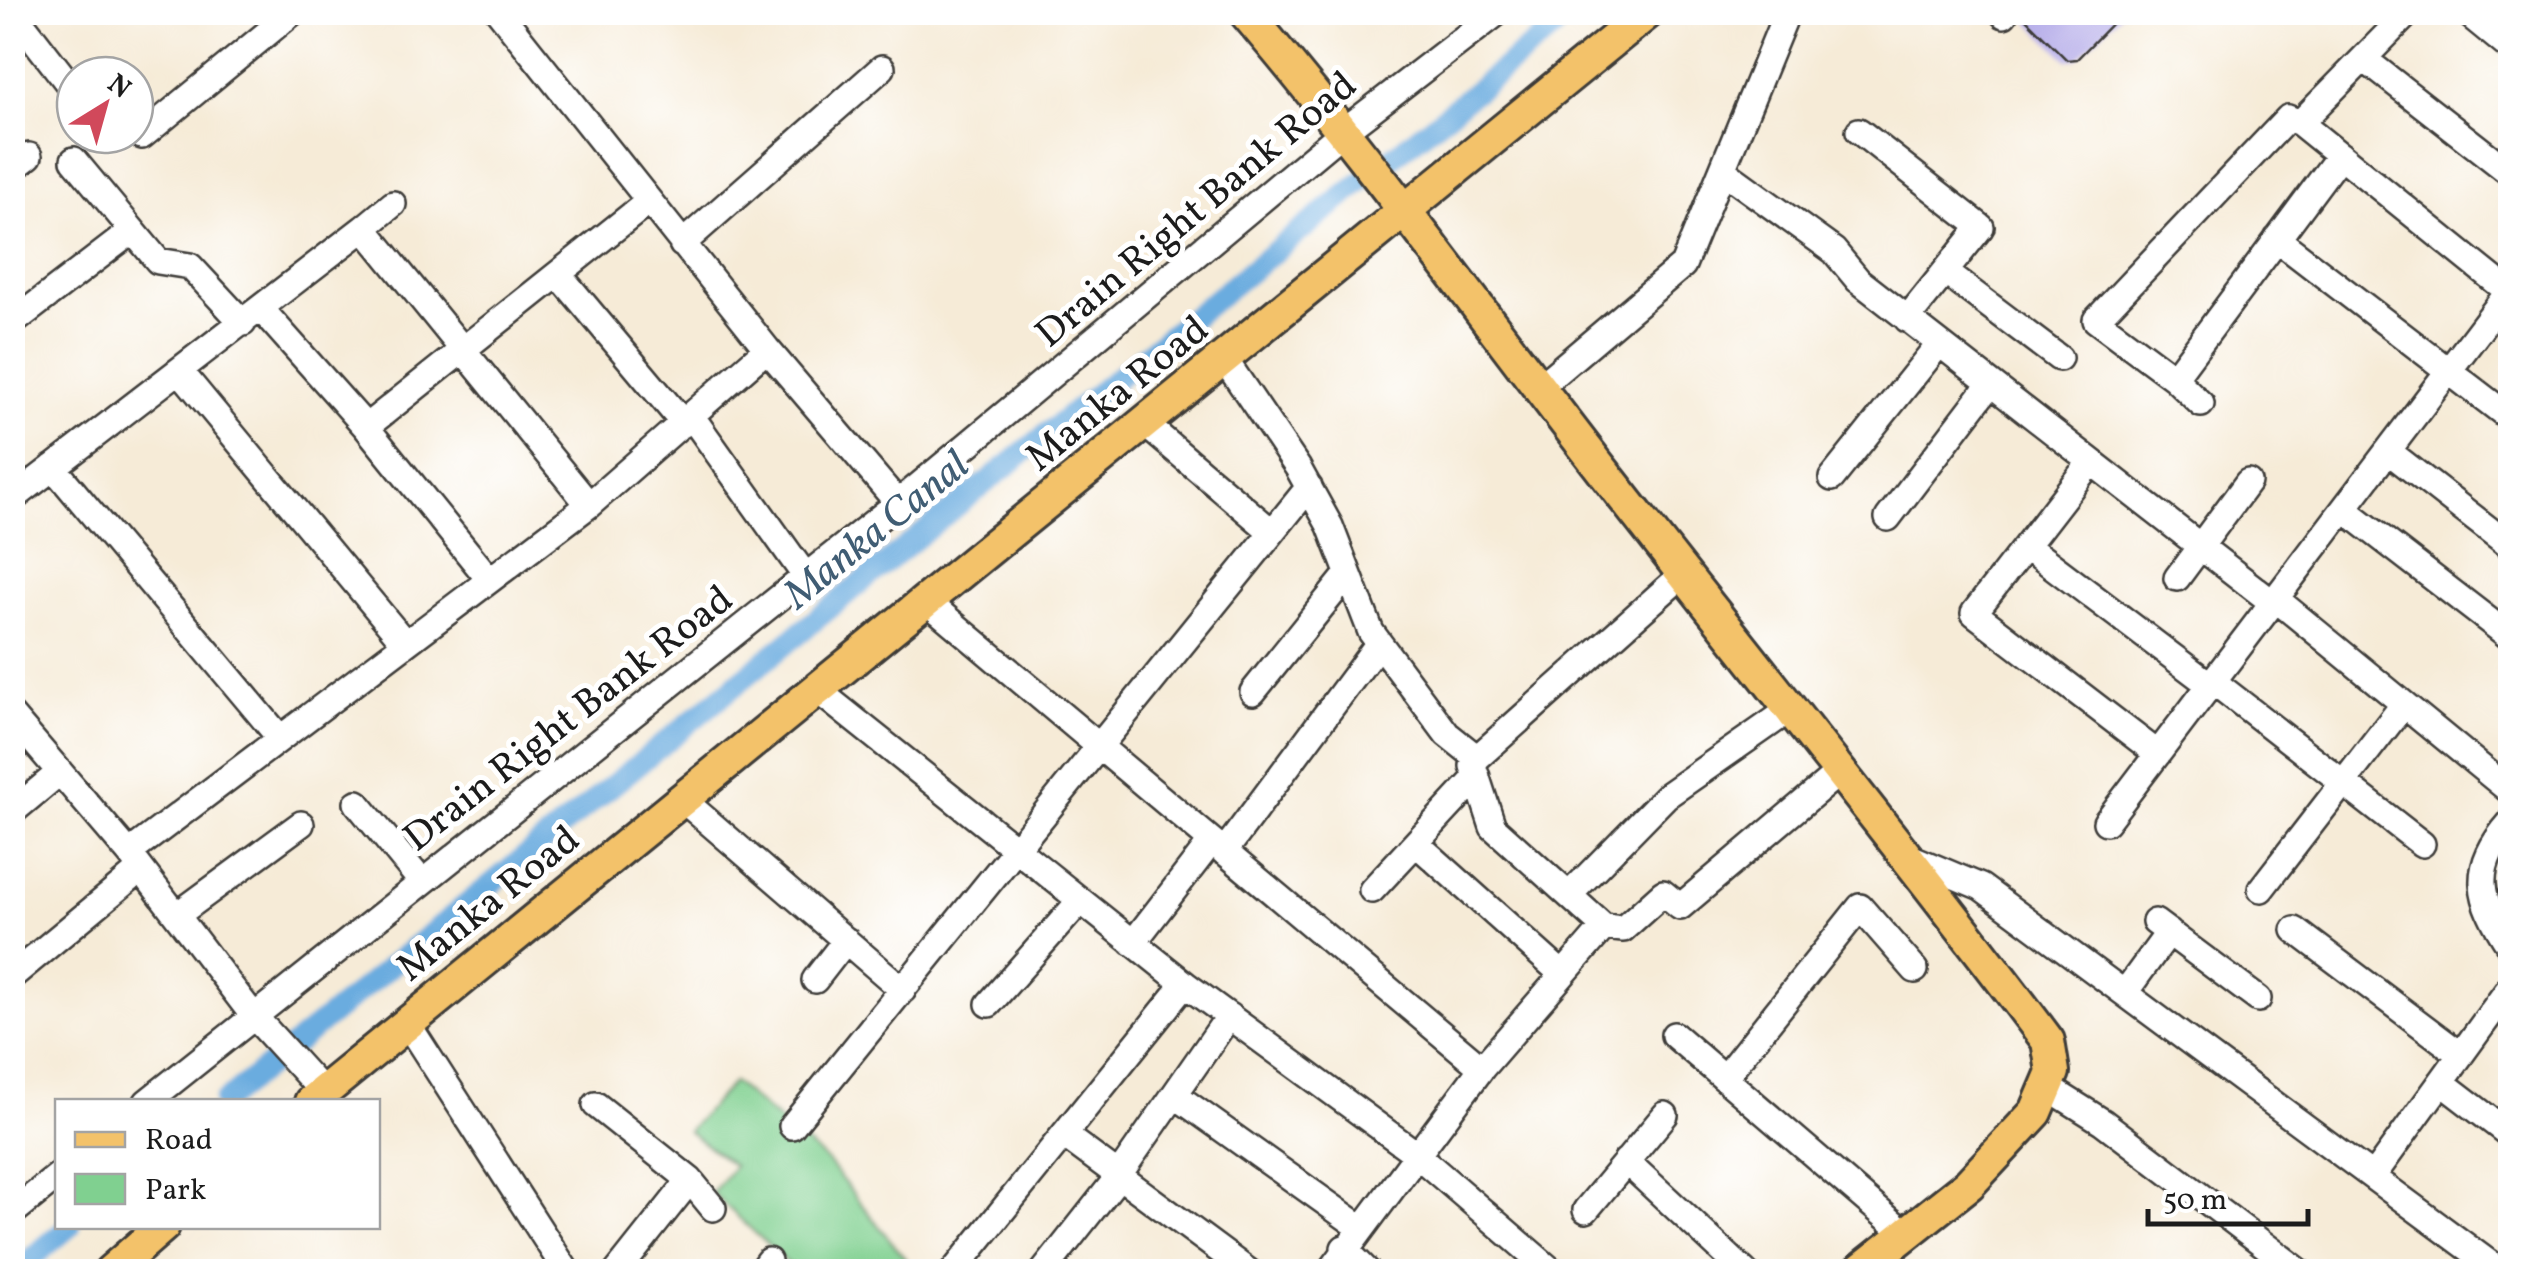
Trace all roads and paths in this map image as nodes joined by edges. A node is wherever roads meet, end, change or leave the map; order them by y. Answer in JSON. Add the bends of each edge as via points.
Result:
{"nodes":[{"id":1,"x":12,"y":12,"type":"edge"},
{"id":2,"x":294,"y":12,"type":"edge"},
{"id":3,"x":499,"y":12,"type":"edge"},
{"id":4,"x":1245,"y":12,"type":"edge"},
{"id":5,"x":1498,"y":12,"type":"edge"},
{"id":6,"x":1648,"y":12,"type":"edge"},
{"id":7,"x":1787,"y":12,"type":"edge"},
{"id":8,"x":2409,"y":12,"type":"edge"},
{"id":9,"x":2466,"y":12,"type":"edge"},
{"id":10,"x":2510,"y":48,"type":"edge"},
{"id":11,"x":2364,"y":59,"type":"junction"},
{"id":12,"x":55,"y":67,"type":"edge"},
{"id":13,"x":882,"y":68,"type":"dead end"},
{"id":14,"x":2300,"y":122,"type":"junction"},
{"id":15,"x":155,"y":125,"type":"edge"},
{"id":16,"x":1859,"y":131,"type":"dead end"},
{"id":17,"x":1355,"y":142,"type":"junction"},
{"id":18,"x":2340,"y":155,"type":"junction"},
{"id":19,"x":74,"y":160,"type":"dead end"},
{"id":20,"x":1722,"y":170,"type":"junction"},
{"id":21,"x":2510,"y":173,"type":"edge"},
{"id":22,"x":1395,"y":196,"type":"junction"},
{"id":23,"x":648,"y":202,"type":"junction"},
{"id":24,"x":393,"y":204,"type":"dead end"},
{"id":25,"x":364,"y":228,"type":"junction"},
{"id":26,"x":132,"y":230,"type":"junction"},
{"id":27,"x":2278,"y":239,"type":"junction"},
{"id":28,"x":682,"y":244,"type":"junction"},
{"id":29,"x":1945,"y":272,"type":"junction"},
{"id":30,"x":560,"y":276,"type":"junction"},
{"id":31,"x":2510,"y":291,"type":"edge"},
{"id":32,"x":252,"y":316,"type":"junction"},
{"id":33,"x":1906,"y":319,"type":"junction"},
{"id":34,"x":12,"y":323,"type":"edge"},
{"id":35,"x":1940,"y":344,"type":"junction"},
{"id":36,"x":462,"y":349,"type":"junction"},
{"id":37,"x":767,"y":349,"type":"junction"},
{"id":38,"x":2059,"y":358,"type":"dead end"},
{"id":39,"x":1225,"y":360,"type":"junction"},
{"id":40,"x":180,"y":370,"type":"junction"},
{"id":41,"x":2450,"y":370,"type":"junction"},
{"id":42,"x":2174,"y":378,"type":"junction"},
{"id":43,"x":1990,"y":384,"type":"junction"},
{"id":44,"x":1538,"y":388,"type":"junction"},
{"id":45,"x":2200,"y":404,"type":"dead end"},
{"id":46,"x":2510,"y":418,"type":"edge"},
{"id":47,"x":688,"y":421,"type":"junction"},
{"id":48,"x":1145,"y":424,"type":"junction"},
{"id":49,"x":366,"y":427,"type":"junction"},
{"id":50,"x":2388,"y":451,"type":"junction"},
{"id":51,"x":2090,"y":462,"type":"junction"},
{"id":52,"x":53,"y":468,"type":"junction"},
{"id":53,"x":1832,"y":478,"type":"dead end"},
{"id":54,"x":2248,"y":482,"type":"dead end"},
{"id":55,"x":1309,"y":487,"type":"junction"},
{"id":56,"x":12,"y":498,"type":"edge"},
{"id":57,"x":898,"y":504,"type":"junction"},
{"id":58,"x":589,"y":505,"type":"junction"},
{"id":59,"x":2344,"y":510,"type":"junction"},
{"id":60,"x":1888,"y":518,"type":"dead end"},
{"id":61,"x":1272,"y":532,"type":"junction"},
{"id":62,"x":2026,"y":546,"type":"junction"},
{"id":63,"x":2510,"y":546,"type":"edge"},
{"id":64,"x":2200,"y":547,"type":"junction"},
{"id":65,"x":1348,"y":574,"type":"junction"},
{"id":66,"x":1683,"y":574,"type":"junction"},
{"id":67,"x":806,"y":577,"type":"junction"},
{"id":68,"x":2177,"y":578,"type":"dead end"},
{"id":69,"x":489,"y":579,"type":"junction"},
{"id":70,"x":925,"y":600,"type":"junction"},
{"id":71,"x":2274,"y":601,"type":"junction"},
{"id":72,"x":2510,"y":637,"type":"edge"},
{"id":73,"x":405,"y":643,"type":"junction"},
{"id":74,"x":1379,"y":643,"type":"junction"},
{"id":75,"x":2212,"y":683,"type":"junction"},
{"id":76,"x":816,"y":690,"type":"junction"},
{"id":77,"x":1253,"y":692,"type":"dead end"},
{"id":78,"x":2404,"y":704,"type":"junction"},
{"id":79,"x":1792,"y":708,"type":"junction"},
{"id":80,"x":12,"y":716,"type":"edge"},
{"id":81,"x":280,"y":738,"type":"junction"},
{"id":82,"x":1098,"y":748,"type":"junction"},
{"id":83,"x":2158,"y":754,"type":"junction"},
{"id":84,"x":1477,"y":768,"type":"junction"},
{"id":85,"x":1842,"y":770,"type":"junction"},
{"id":86,"x":60,"y":772,"type":"junction"},
{"id":87,"x":2344,"y":782,"type":"junction"},
{"id":88,"x":2510,"y":791,"type":"edge"},
{"id":89,"x":682,"y":799,"type":"junction"},
{"id":90,"x":357,"y":803,"type":"dead end"},
{"id":91,"x":12,"y":812,"type":"edge"},
{"id":92,"x":2106,"y":822,"type":"dead end"},
{"id":93,"x":2510,"y":822,"type":"edge"},
{"id":94,"x":301,"y":824,"type":"dead end"},
{"id":95,"x":1417,"y":844,"type":"junction"},
{"id":96,"x":2422,"y":844,"type":"dead end"},
{"id":97,"x":1218,"y":847,"type":"junction"},
{"id":98,"x":1017,"y":852,"type":"junction"},
{"id":99,"x":1910,"y":857,"type":"junction"},
{"id":100,"x":135,"y":861,"type":"junction"},
{"id":101,"x":421,"y":881,"type":"junction"},
{"id":102,"x":1372,"y":890,"type":"dead end"},
{"id":103,"x":2261,"y":890,"type":"dead end"},
{"id":104,"x":1570,"y":894,"type":"junction"},
{"id":105,"x":1080,"y":901,"type":"junction"},
{"id":106,"x":177,"y":916,"type":"junction"},
{"id":107,"x":1604,"y":927,"type":"junction"},
{"id":108,"x":2296,"y":930,"type":"dead end"},
{"id":109,"x":846,"y":940,"type":"junction"},
{"id":110,"x":1132,"y":942,"type":"junction"},
{"id":111,"x":2510,"y":947,"type":"edge"},
{"id":112,"x":1915,"y":970,"type":"dead end"},
{"id":113,"x":1561,"y":973,"type":"junction"},
{"id":114,"x":12,"y":976,"type":"edge"},
{"id":115,"x":814,"y":980,"type":"dead end"},
{"id":116,"x":1185,"y":984,"type":"junction"},
{"id":117,"x":2510,"y":986,"type":"edge"},
{"id":118,"x":904,"y":990,"type":"junction"},
{"id":119,"x":2126,"y":991,"type":"junction"},
{"id":120,"x":2258,"y":999,"type":"dead end"},
{"id":121,"x":989,"y":1004,"type":"dead end"},
{"id":122,"x":252,"y":1014,"type":"junction"},
{"id":123,"x":1230,"y":1016,"type":"junction"},
{"id":124,"x":407,"y":1023,"type":"junction"},
{"id":125,"x":1674,"y":1035,"type":"dead end"},
{"id":126,"x":2460,"y":1055,"type":"junction"},
{"id":127,"x":1482,"y":1068,"type":"junction"},
{"id":128,"x":1724,"y":1078,"type":"junction"},
{"id":129,"x":2441,"y":1082,"type":"junction"},
{"id":130,"x":2049,"y":1088,"type":"junction"},
{"id":131,"x":1175,"y":1095,"type":"junction"},
{"id":132,"x":317,"y":1096,"type":"edge"},
{"id":133,"x":151,"y":1099,"type":"edge"},
{"id":134,"x":596,"y":1105,"type":"dead end"},
{"id":135,"x":1664,"y":1115,"type":"dead end"},
{"id":136,"x":792,"y":1126,"type":"dead end"},
{"id":137,"x":1064,"y":1135,"type":"junction"},
{"id":138,"x":2510,"y":1135,"type":"edge"},
{"id":139,"x":1415,"y":1153,"type":"junction"},
{"id":140,"x":1626,"y":1161,"type":"junction"},
{"id":141,"x":1120,"y":1174,"type":"junction"},
{"id":142,"x":2373,"y":1176,"type":"junction"},
{"id":143,"x":55,"y":1178,"type":"edge"},
{"id":144,"x":690,"y":1180,"type":"junction"},
{"id":145,"x":714,"y":1208,"type":"dead end"},
{"id":146,"x":1586,"y":1210,"type":"dead end"},
{"id":147,"x":12,"y":1213,"type":"edge"},
{"id":148,"x":1360,"y":1227,"type":"junction"},
{"id":149,"x":160,"y":1229,"type":"edge"},
{"id":150,"x":1344,"y":1248,"type":"junction"},
{"id":151,"x":1886,"y":1257,"type":"edge"},
{"id":152,"x":110,"y":1272,"type":"edge"},
{"id":153,"x":567,"y":1272,"type":"edge"},
{"id":154,"x":617,"y":1272,"type":"edge"},
{"id":155,"x":953,"y":1272,"type":"edge"},
{"id":156,"x":1043,"y":1272,"type":"edge"},
{"id":157,"x":1249,"y":1272,"type":"edge"},
{"id":158,"x":1330,"y":1272,"type":"edge"},
{"id":159,"x":1368,"y":1272,"type":"edge"},
{"id":160,"x":1554,"y":1272,"type":"edge"},
{"id":161,"x":1745,"y":1272,"type":"edge"},
{"id":162,"x":2300,"y":1272,"type":"edge"},
{"id":163,"x":2501,"y":1272,"type":"edge"}],
"edges":[{"from":1,"to":12,"type":"street"},
{"from":2,"to":15,"type":"street"},
{"from":3,"to":23,"type":"street"},
{"from":4,"to":17,"type":"main road"},
{"from":5,"to":17,"type":"street","name":"Drain Right Bank Road"},
{"from":6,"to":22,"type":"main road","name":"Manka Road"},
{"from":7,"to":20,"type":"street"},
{"from":8,"to":11,"type":"street"},
{"from":9,"to":10,"type":"street"},
{"from":11,"to":14,"type":"street"},
{"from":11,"to":21,"type":"street"},
{"from":13,"to":28,"type":"street"},
{"from":14,"to":18,"type":"street"},
{"from":14,"to":42,"type":"street","via":[[2288,118],[2274,128],[2096,320]]},
{"from":16,"to":29,"type":"street","via":[[1981,227]]},
{"from":17,"to":22,"type":"main road"},
{"from":17,"to":57,"type":"street","name":"Drain Right Bank Road"},
{"from":18,"to":27,"type":"street"},
{"from":18,"to":31,"type":"street"},
{"from":19,"to":26,"type":"street"},
{"from":20,"to":33,"type":"street","via":[[1834,250],[1858,280]]},
{"from":20,"to":44,"type":"street","via":[[1683,265]]},
{"from":22,"to":39,"type":"main road","name":"Manka Road"},
{"from":22,"to":44,"type":"main road"},
{"from":23,"to":28,"type":"street"},
{"from":23,"to":30,"type":"street"},
{"from":24,"to":25,"type":"street"},
{"from":25,"to":32,"type":"street"},
{"from":25,"to":36,"type":"street"},
{"from":26,"to":32,"type":"street","via":[[158,262],[190,266]]},
{"from":26,"to":34,"type":"street"},
{"from":27,"to":41,"type":"street"},
{"from":27,"to":42,"type":"street"},
{"from":28,"to":37,"type":"street"},
{"from":29,"to":33,"type":"street"},
{"from":29,"to":38,"type":"street"},
{"from":30,"to":36,"type":"street"},
{"from":30,"to":47,"type":"street"},
{"from":31,"to":41,"type":"street"},
{"from":32,"to":40,"type":"street"},
{"from":32,"to":49,"type":"street"},
{"from":33,"to":35,"type":"street"},
{"from":35,"to":43,"type":"street"},
{"from":35,"to":53,"type":"street"},
{"from":36,"to":49,"type":"street"},
{"from":36,"to":58,"type":"street"},
{"from":37,"to":47,"type":"street"},
{"from":37,"to":57,"type":"street"},
{"from":39,"to":48,"type":"main road","name":"Manka Road"},
{"from":39,"to":55,"type":"street"},
{"from":40,"to":52,"type":"street"},
{"from":40,"to":73,"type":"street"},
{"from":41,"to":46,"type":"street"},
{"from":41,"to":50,"type":"street"},
{"from":42,"to":45,"type":"street"},
{"from":43,"to":51,"type":"street"},
{"from":43,"to":60,"type":"street"},
{"from":44,"to":66,"type":"main road"},
{"from":47,"to":58,"type":"street"},
{"from":47,"to":67,"type":"street"},
{"from":48,"to":61,"type":"street"},
{"from":48,"to":70,"type":"main road","name":"Manka Road"},
{"from":49,"to":69,"type":"street"},
{"from":50,"to":59,"type":"street"},
{"from":50,"to":63,"type":"street"},
{"from":51,"to":62,"type":"street"},
{"from":51,"to":64,"type":"street"},
{"from":52,"to":56,"type":"street"},
{"from":52,"to":81,"type":"street"},
{"from":54,"to":64,"type":"street"},
{"from":55,"to":61,"type":"street"},
{"from":55,"to":65,"type":"street"},
{"from":57,"to":67,"type":"street","name":"Drain Right Bank Road"},
{"from":58,"to":69,"type":"street"},
{"from":59,"to":71,"type":"street"},
{"from":59,"to":72,"type":"street"},
{"from":61,"to":82,"type":"street"},
{"from":62,"to":75,"type":"street"},
{"from":62,"to":83,"type":"street","via":[[1974,613]]},
{"from":64,"to":68,"type":"street"},
{"from":64,"to":71,"type":"street"},
{"from":65,"to":74,"type":"street"},
{"from":65,"to":77,"type":"street"},
{"from":66,"to":79,"type":"main road"},
{"from":66,"to":84,"type":"street"},
{"from":67,"to":101,"type":"street","name":"Drain Right Bank Road"},
{"from":69,"to":73,"type":"street"},
{"from":70,"to":76,"type":"main road","name":"Manka Road"},
{"from":70,"to":82,"type":"street"},
{"from":71,"to":75,"type":"street"},
{"from":71,"to":78,"type":"street"},
{"from":73,"to":81,"type":"street"},
{"from":74,"to":84,"type":"street"},
{"from":74,"to":97,"type":"street"},
{"from":75,"to":83,"type":"street"},
{"from":75,"to":87,"type":"street"},
{"from":76,"to":89,"type":"main road","name":"Manka Road"},
{"from":76,"to":98,"type":"street"},
{"from":78,"to":87,"type":"street"},
{"from":78,"to":88,"type":"street"},
{"from":79,"to":85,"type":"main road"},
{"from":79,"to":104,"type":"street","via":[[1666,796]]},
{"from":80,"to":86,"type":"street"},
{"from":81,"to":100,"type":"street"},
{"from":82,"to":97,"type":"street"},
{"from":82,"to":98,"type":"street"},
{"from":83,"to":92,"type":"street"},
{"from":84,"to":95,"type":"street"},
{"from":84,"to":104,"type":"street","via":[[1493,827]]},
{"from":85,"to":99,"type":"main road"},
{"from":85,"to":107,"type":"street","via":[[1680,907],[1663,893],[1622,930]]},
{"from":86,"to":91,"type":"street"},
{"from":86,"to":100,"type":"street"},
{"from":87,"to":96,"type":"street"},
{"from":87,"to":103,"type":"street"},
{"from":89,"to":109,"type":"street"},
{"from":89,"to":124,"type":"main road","name":"Manka Road"},
{"from":90,"to":101,"type":"street"},
{"from":93,"to":111,"type":"street","via":[[2481,870],[2488,908]]},
{"from":94,"to":106,"type":"street"},
{"from":95,"to":102,"type":"street"},
{"from":95,"to":113,"type":"street"},
{"from":97,"to":110,"type":"street"},
{"from":97,"to":127,"type":"street"},
{"from":98,"to":105,"type":"street"},
{"from":98,"to":118,"type":"street"},
{"from":99,"to":119,"type":"street","via":[[1981,887]]},
{"from":99,"to":130,"type":"main road","via":[[2048,1041]]},
{"from":100,"to":106,"type":"street"},
{"from":100,"to":114,"type":"street"},
{"from":101,"to":122,"type":"street","name":"Drain Right Bank Road"},
{"from":104,"to":107,"type":"street"},
{"from":105,"to":110,"type":"street"},
{"from":105,"to":121,"type":"street"},
{"from":106,"to":122,"type":"street"},
{"from":107,"to":113,"type":"street"},
{"from":108,"to":126,"type":"street"},
{"from":109,"to":115,"type":"street"},
{"from":109,"to":118,"type":"street"},
{"from":110,"to":116,"type":"street"},
{"from":112,"to":128,"type":"street","via":[[1860,907]]},
{"from":113,"to":127,"type":"street"},
{"from":116,"to":123,"type":"street"},
{"from":116,"to":137,"type":"street"},
{"from":117,"to":126,"type":"street"},
{"from":118,"to":136,"type":"street"},
{"from":119,"to":120,"type":"street","via":[[2162,927]]},
{"from":119,"to":142,"type":"street"},
{"from":122,"to":132,"type":"street"},
{"from":122,"to":133,"type":"street","name":"Drain Right Bank Road"},
{"from":123,"to":131,"type":"street"},
{"from":123,"to":139,"type":"street"},
{"from":124,"to":132,"type":"main road","name":"Manka Road"},
{"from":124,"to":153,"type":"street"},
{"from":125,"to":128,"type":"street"},
{"from":126,"to":129,"type":"street"},
{"from":127,"to":139,"type":"street"},
{"from":128,"to":151,"type":"street"},
{"from":129,"to":138,"type":"street"},
{"from":129,"to":142,"type":"street"},
{"from":130,"to":151,"type":"main road","via":[[1999,1154]]},
{"from":130,"to":162,"type":"street"},
{"from":131,"to":141,"type":"street"},
{"from":131,"to":148,"type":"street"},
{"from":134,"to":144,"type":"street"},
{"from":135,"to":140,"type":"street"},
{"from":137,"to":141,"type":"street"},
{"from":137,"to":155,"type":"street"},
{"from":139,"to":148,"type":"street"},
{"from":139,"to":160,"type":"street"},
{"from":140,"to":146,"type":"street"},
{"from":140,"to":161,"type":"street"},
{"from":141,"to":156,"type":"street"},
{"from":141,"to":157,"type":"street"},
{"from":142,"to":163,"type":"street"},
{"from":143,"to":147,"type":"street"},
{"from":144,"to":145,"type":"street"},
{"from":144,"to":154,"type":"street"},
{"from":148,"to":150,"type":"street"},
{"from":149,"to":152,"type":"main road"},
{"from":150,"to":158,"type":"street"},
{"from":150,"to":159,"type":"street"}]}
